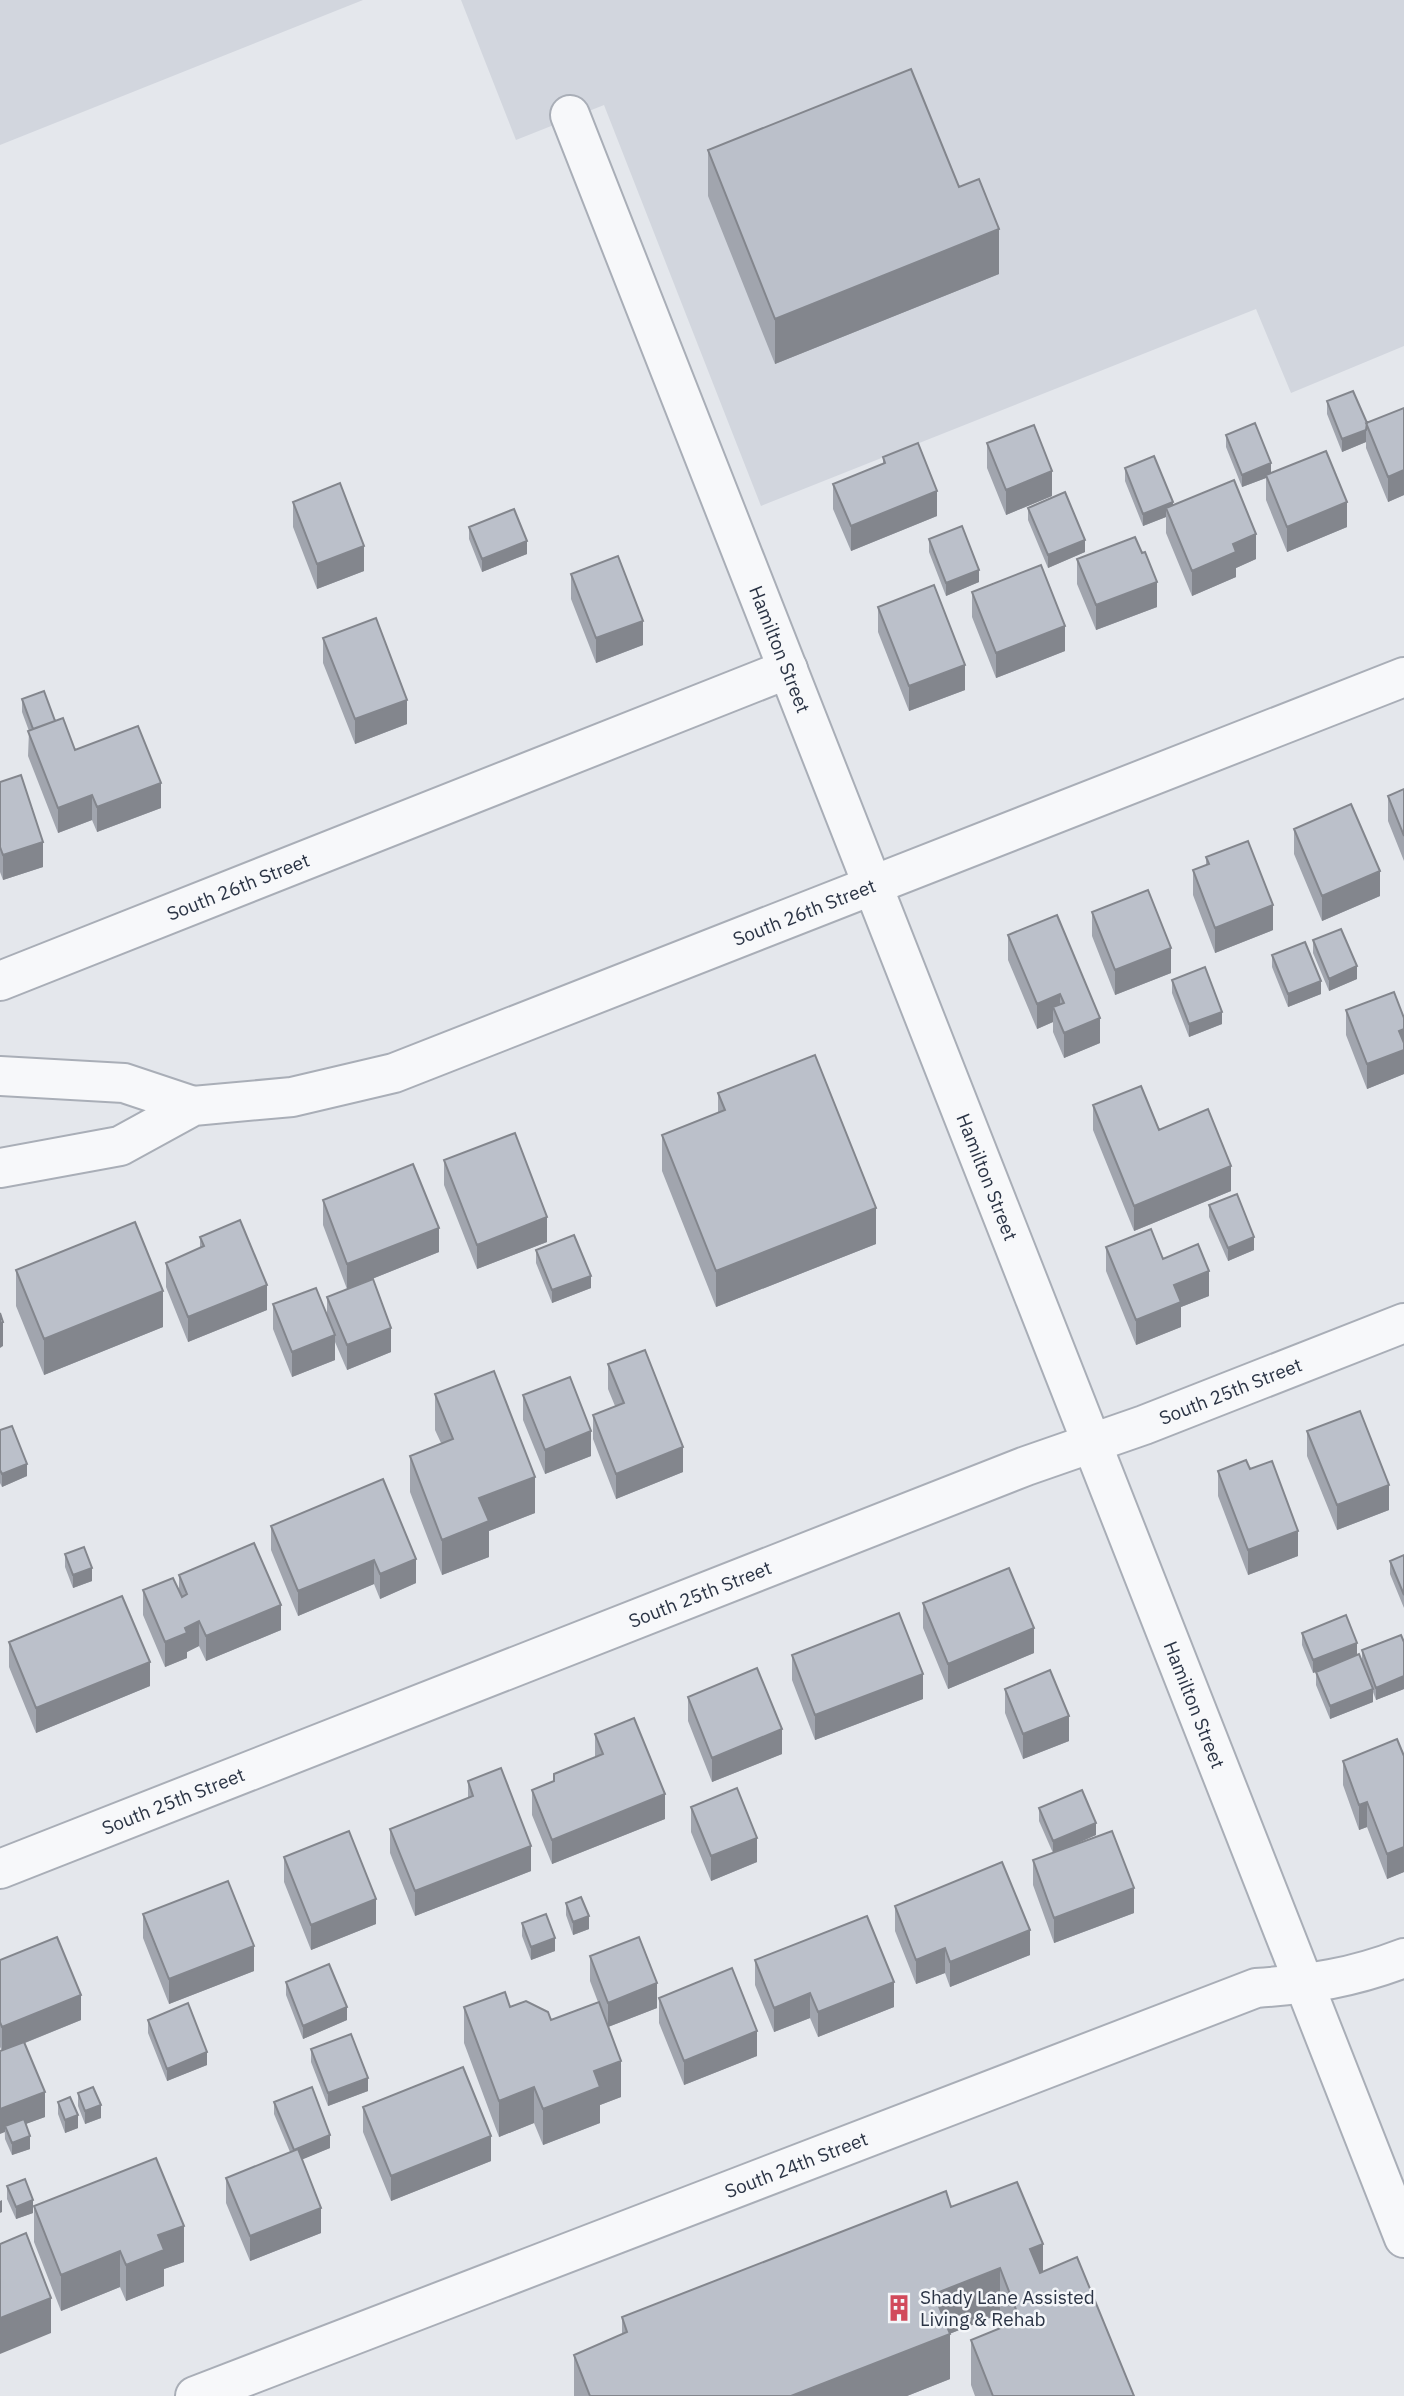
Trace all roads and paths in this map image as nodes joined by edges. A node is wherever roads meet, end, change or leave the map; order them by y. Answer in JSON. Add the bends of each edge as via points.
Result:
{"nodes":[{"id":1,"x":569,"y":115,"type":"dead end"},
{"id":2,"x":788,"y":669,"type":"junction"},
{"id":3,"x":1404,"y":677,"type":"edge"},
{"id":4,"x":871,"y":885,"type":"junction"},
{"id":5,"x":0,"y":981,"type":"edge"},
{"id":6,"x":0,"y":1076,"type":"edge"},
{"id":7,"x":193,"y":1106,"type":"junction"},
{"id":8,"x":0,"y":1168,"type":"edge"},
{"id":9,"x":1404,"y":1323,"type":"edge"},
{"id":10,"x":1092,"y":1444,"type":"junction"},
{"id":11,"x":0,"y":1869,"type":"edge"},
{"id":12,"x":1404,"y":1958,"type":"edge"},
{"id":13,"x":1303,"y":1985,"type":"junction"},
{"id":14,"x":1404,"y":2238,"type":"edge"},
{"id":15,"x":195,"y":2396,"type":"edge"}],
"edges":[{"from":1,"to":2,"type":"street","name":"Hamilton Street"},
{"from":2,"to":4,"type":"street","name":"Hamilton Street"},
{"from":2,"to":5,"type":"street","name":"South 26th Street"},
{"from":3,"to":4,"type":"street","name":"South 26th Street"},
{"from":4,"to":7,"type":"street","name":"South 26th Street","via":[[394,1073],[292,1097]]},
{"from":4,"to":10,"type":"street","name":"Hamilton Street"},
{"from":6,"to":7,"type":"street","name":"South 26th Street","via":[[124,1083]]},
{"from":7,"to":8,"type":"street","name":"South 26th Street","via":[[120,1146]]},
{"from":9,"to":10,"type":"street","name":"South 25th Street"},
{"from":10,"to":11,"type":"street","name":"South 25th Street"},
{"from":10,"to":13,"type":"street","name":"Hamilton Street"},
{"from":12,"to":13,"type":"street","name":"South 24th Street","via":[[1360,1975]]},
{"from":13,"to":14,"type":"street","name":"Hamilton Street"},
{"from":13,"to":15,"type":"street","name":"South 24th Street","via":[[1256,1989]]}]}
